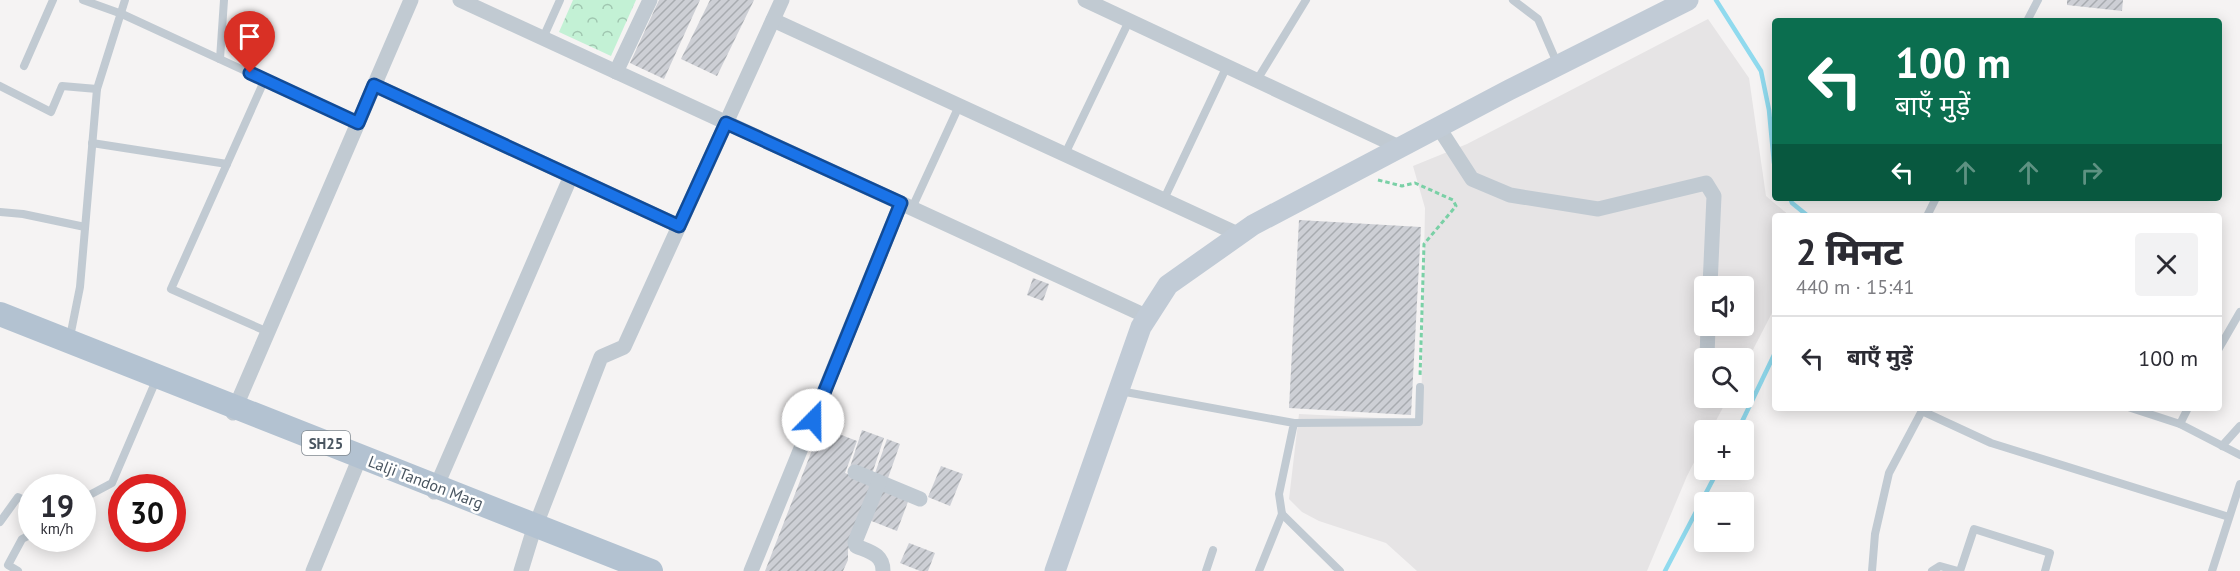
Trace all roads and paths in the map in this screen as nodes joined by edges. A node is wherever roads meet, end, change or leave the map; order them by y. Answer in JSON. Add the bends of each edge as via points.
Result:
{"nodes":[{"id":1,"x":53,"y":0,"type":"edge"},
{"id":2,"x":83,"y":0,"type":"edge"},
{"id":3,"x":125,"y":0,"type":"edge"},
{"id":4,"x":225,"y":0,"type":"edge"},
{"id":5,"x":411,"y":0,"type":"edge"},
{"id":6,"x":460,"y":0,"type":"edge"},
{"id":7,"x":560,"y":0,"type":"edge"},
{"id":8,"x":650,"y":0,"type":"edge"},
{"id":9,"x":782,"y":0,"type":"edge"},
{"id":10,"x":1085,"y":0,"type":"edge"},
{"id":11,"x":1306,"y":0,"type":"edge"},
{"id":12,"x":1513,"y":0,"type":"edge"},
{"id":13,"x":1688,"y":0,"type":"edge"},
{"id":14,"x":2038,"y":0,"type":"edge"},
{"id":15,"x":122,"y":14,"type":"junction"},
{"id":16,"x":2029,"y":18,"type":"edge"},
{"id":17,"x":773,"y":20,"type":"junction"},
{"id":18,"x":1130,"y":21,"type":"junction"},
{"id":19,"x":543,"y":38,"type":"junction"},
{"id":20,"x":220,"y":59,"type":"junction"},
{"id":21,"x":24,"y":66,"type":"dead end"},
{"id":22,"x":1227,"y":66,"type":"junction"},
{"id":23,"x":1558,"y":66,"type":"junction"},
{"id":24,"x":616,"y":72,"type":"junction"},
{"id":25,"x":265,"y":79,"type":"junction"},
{"id":26,"x":1257,"y":80,"type":"junction"},
{"id":27,"x":374,"y":85,"type":"junction"},
{"id":28,"x":0,"y":86,"type":"edge"},
{"id":29,"x":97,"y":89,"type":"junction"},
{"id":30,"x":959,"y":106,"type":"junction"},
{"id":31,"x":358,"y":123,"type":"junction"},
{"id":32,"x":726,"y":123,"type":"junction"},
{"id":33,"x":1439,"y":128,"type":"junction"},
{"id":34,"x":92,"y":143,"type":"junction"},
{"id":35,"x":1401,"y":148,"type":"junction"},
{"id":36,"x":1065,"y":154,"type":"junction"},
{"id":37,"x":227,"y":164,"type":"junction"},
{"id":38,"x":1353,"y":172,"type":"junction"},
{"id":39,"x":572,"y":176,"type":"junction"},
{"id":40,"x":1164,"y":199,"type":"junction"},
{"id":41,"x":906,"y":206,"type":"junction"},
{"id":42,"x":0,"y":212,"type":"edge"},
{"id":43,"x":679,"y":226,"type":"junction"},
{"id":44,"x":85,"y":227,"type":"junction"},
{"id":45,"x":1240,"y":235,"type":"junction"},
{"id":46,"x":1710,"y":276,"type":"edge"},
{"id":47,"x":2240,"y":312,"type":"edge"},
{"id":48,"x":0,"y":315,"type":"edge"},
{"id":49,"x":1148,"y":317,"type":"junction"},
{"id":50,"x":0,"y":324,"type":"edge"},
{"id":51,"x":268,"y":332,"type":"junction"},
{"id":52,"x":59,"y":341,"type":"junction"},
{"id":53,"x":2222,"y":343,"type":"edge"},
{"id":54,"x":154,"y":385,"type":"junction"},
{"id":55,"x":1420,"y":387,"type":"joint"},
{"id":56,"x":1119,"y":390,"type":"junction"},
{"id":57,"x":1921,"y":411,"type":"edge"},
{"id":58,"x":1926,"y":411,"type":"edge"},
{"id":59,"x":2140,"y":411,"type":"edge"},
{"id":60,"x":2186,"y":411,"type":"edge"},
{"id":61,"x":233,"y":412,"type":"junction"},
{"id":62,"x":1294,"y":423,"type":"junction"},
{"id":63,"x":2180,"y":424,"type":"junction"},
{"id":64,"x":2240,"y":426,"type":"edge"},
{"id":65,"x":2222,"y":446,"type":"junction"},
{"id":66,"x":2240,"y":455,"type":"edge"},
{"id":67,"x":358,"y":461,"type":"junction"},
{"id":68,"x":855,"y":472,"type":"dead end"},
{"id":69,"x":879,"y":482,"type":"junction"},
{"id":70,"x":2240,"y":484,"type":"edge"},
{"id":71,"x":435,"y":491,"type":"junction"},
{"id":72,"x":96,"y":492,"type":"edge"},
{"id":73,"x":18,"y":497,"type":"edge"},
{"id":74,"x":920,"y":499,"type":"dead end"},
{"id":75,"x":1282,"y":514,"type":"junction"},
{"id":76,"x":2229,"y":517,"type":"junction"},
{"id":77,"x":0,"y":522,"type":"edge"},
{"id":78,"x":534,"y":530,"type":"junction"},
{"id":79,"x":18,"y":546,"type":"edge"},
{"id":80,"x":1213,"y":550,"type":"dead end"},
{"id":81,"x":18,"y":571,"type":"edge"},
{"id":82,"x":313,"y":571,"type":"edge"},
{"id":83,"x":521,"y":571,"type":"edge"},
{"id":84,"x":624,"y":571,"type":"edge"},
{"id":85,"x":651,"y":571,"type":"edge"},
{"id":86,"x":751,"y":571,"type":"edge"},
{"id":87,"x":883,"y":571,"type":"edge"},
{"id":88,"x":1055,"y":571,"type":"edge"},
{"id":89,"x":1206,"y":571,"type":"edge"},
{"id":90,"x":1259,"y":571,"type":"edge"},
{"id":91,"x":1340,"y":571,"type":"edge"},
{"id":92,"x":1872,"y":571,"type":"edge"},
{"id":93,"x":1932,"y":571,"type":"edge"},
{"id":94,"x":1959,"y":571,"type":"edge"},
{"id":95,"x":2045,"y":571,"type":"edge"},
{"id":96,"x":2212,"y":571,"type":"edge"}],
"edges":[{"from":1,"to":21,"type":"lane"},
{"from":2,"to":15,"type":"lane"},
{"from":3,"to":15,"type":"lane"},
{"from":4,"to":20,"type":"lane"},
{"from":5,"to":27,"type":"street"},
{"from":6,"to":19,"type":"street"},
{"from":7,"to":19,"type":"lane"},
{"from":8,"to":24,"type":"street"},
{"from":9,"to":17,"type":"street"},
{"from":10,"to":18,"type":"street"},
{"from":11,"to":26,"type":"lane"},
{"from":12,"to":23,"type":"lane","via":[[1538,19]]},
{"from":13,"to":23,"type":"street"},
{"from":14,"to":16,"type":"lane"},
{"from":15,"to":20,"type":"lane"},
{"from":15,"to":29,"type":"lane"},
{"from":17,"to":30,"type":"street"},
{"from":17,"to":32,"type":"street"},
{"from":18,"to":22,"type":"street"},
{"from":18,"to":36,"type":"lane"},
{"from":19,"to":24,"type":"street"},
{"from":20,"to":25,"type":"lane"},
{"from":22,"to":26,"type":"street"},
{"from":22,"to":40,"type":"lane"},
{"from":23,"to":33,"type":"street"},
{"from":24,"to":32,"type":"street"},
{"from":25,"to":31,"type":"lane"},
{"from":25,"to":37,"type":"lane"},
{"from":26,"to":35,"type":"street"},
{"from":27,"to":31,"type":"street"},
{"from":27,"to":39,"type":"street"},
{"from":28,"to":29,"type":"lane","via":[[51,112],[62,86]]},
{"from":29,"to":34,"type":"lane"},
{"from":30,"to":36,"type":"street"},
{"from":30,"to":41,"type":"lane"},
{"from":31,"to":51,"type":"street"},
{"from":32,"to":41,"type":"street"},
{"from":32,"to":43,"type":"street"},
{"from":33,"to":35,"type":"street"},
{"from":33,"to":46,"type":"street","via":[[1472,179],[1510,195],[1598,209],[1706,183],[1714,196]]},
{"from":34,"to":37,"type":"lane"},
{"from":34,"to":44,"type":"lane"},
{"from":35,"to":38,"type":"street"},
{"from":36,"to":40,"type":"street"},
{"from":37,"to":51,"type":"lane","via":[[171,289]]},
{"from":38,"to":45,"type":"street"},
{"from":38,"to":55,"type":"path","via":[[1402,186],[1415,183],[1453,200],[1456,206],[1424,244]]},
{"from":39,"to":43,"type":"street"},
{"from":39,"to":71,"type":"street"},
{"from":40,"to":45,"type":"street"},
{"from":41,"to":49,"type":"street"},
{"from":41,"to":86,"type":"street"},
{"from":42,"to":44,"type":"lane"},
{"from":43,"to":78,"type":"street","via":[[624,347],[601,357]]},
{"from":44,"to":52,"type":"lane","via":[[80,287]]},
{"from":45,"to":49,"type":"street","via":[[1168,285]]},
{"from":47,"to":53,"type":"lane"},
{"from":48,"to":52,"type":"main road","name":"Lalji Tandon Marg","number":"SH25"},
{"from":49,"to":56,"type":"street"},
{"from":50,"to":52,"type":"main road","name":"Lalji Tandon Marg","number":"SH25"},
{"from":51,"to":61,"type":"street"},
{"from":52,"to":54,"type":"main road","name":"Lalji Tandon Marg","number":"SH25"},
{"from":52,"to":61,"type":"main road","name":"Lalji Tandon Marg","number":"SH25"},
{"from":54,"to":61,"type":"main road","name":"Lalji Tandon Marg","number":"SH25"},
{"from":54,"to":72,"type":"lane","via":[[112,483]]},
{"from":55,"to":62,"type":"lane","via":[[1419,422]]},
{"from":56,"to":62,"type":"lane"},
{"from":56,"to":88,"type":"street"},
{"from":57,"to":92,"type":"lane","via":[[1889,473],[1875,534]]},
{"from":58,"to":76,"type":"lane","via":[[1992,443]]},
{"from":59,"to":63,"type":"lane"},
{"from":60,"to":63,"type":"lane"},
{"from":61,"to":67,"type":"main road","name":"Lalji Tandon Marg","number":"SH25"},
{"from":62,"to":75,"type":"lane","via":[[1279,494]]},
{"from":63,"to":65,"type":"lane"},
{"from":64,"to":65,"type":"lane"},
{"from":65,"to":66,"type":"lane"},
{"from":67,"to":71,"type":"main road","name":"Lalji Tandon Marg","number":"SH25"},
{"from":67,"to":82,"type":"street"},
{"from":68,"to":69,"type":"street"},
{"from":69,"to":74,"type":"street"},
{"from":69,"to":87,"type":"street","via":[[855,542],[878,556]]},
{"from":70,"to":76,"type":"lane"},
{"from":71,"to":78,"type":"main road","name":"Lalji Tandon Marg","number":"SH25"},
{"from":73,"to":77,"type":"lane"},
{"from":75,"to":90,"type":"lane"},
{"from":75,"to":91,"type":"lane"},
{"from":76,"to":96,"type":"lane"},
{"from":78,"to":83,"type":"street"},
{"from":78,"to":84,"type":"main road","name":"Lalji Tandon Marg","number":"SH25"},
{"from":78,"to":85,"type":"main road","name":"Lalji Tandon Marg","number":"SH25"},
{"from":79,"to":81,"type":"lane","via":[[8,564]]},
{"from":80,"to":89,"type":"lane"},
{"from":93,"to":94,"type":"lane","via":[[1940,566]]},
{"from":94,"to":95,"type":"lane","via":[[1974,529],[2050,553]]}]}
